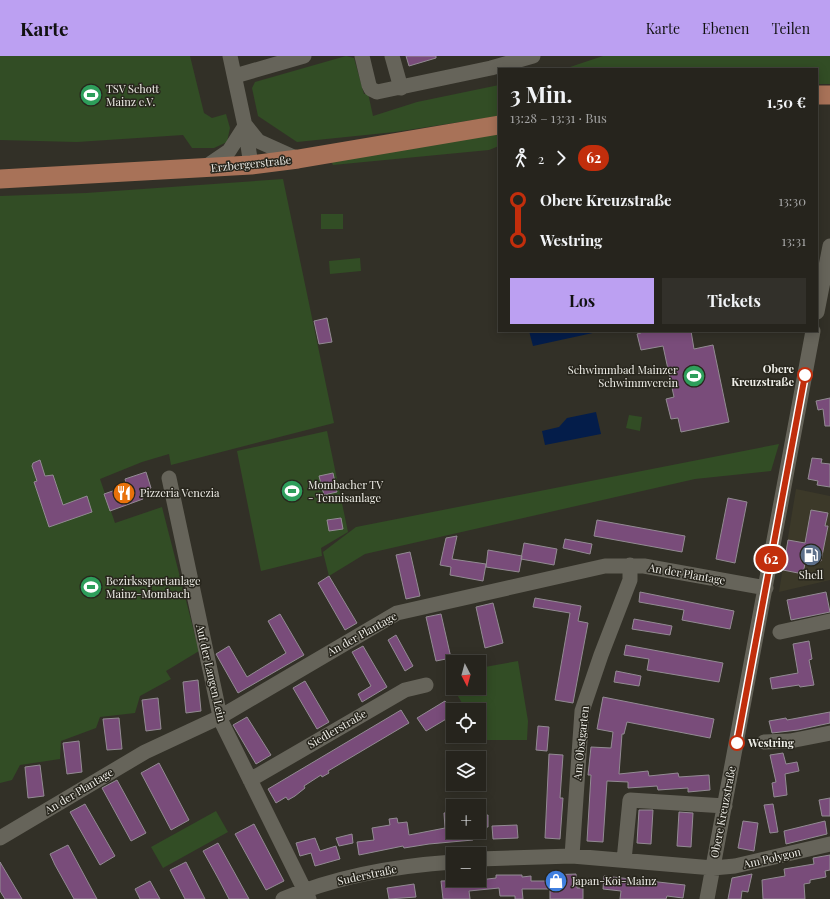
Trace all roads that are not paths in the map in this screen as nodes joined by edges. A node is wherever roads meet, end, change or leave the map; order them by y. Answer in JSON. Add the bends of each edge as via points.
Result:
{"nodes":[{"id":1,"x":230,"y":56,"type":"edge"},
{"id":2,"x":304,"y":56,"type":"edge"},
{"id":3,"x":362,"y":56,"type":"edge"},
{"id":4,"x":392,"y":56,"type":"edge"},
{"id":5,"x":533,"y":56,"type":"edge"},
{"id":6,"x":235,"y":76,"type":"junction"},
{"id":7,"x":401,"y":88,"type":"junction"},
{"id":8,"x":818,"y":95,"type":"edge"},
{"id":9,"x":830,"y":95,"type":"edge"},
{"id":10,"x":818,"y":96,"type":"edge"},
{"id":11,"x":830,"y":106,"type":"edge"},
{"id":12,"x":498,"y":125,"type":"edge"},
{"id":13,"x":245,"y":126,"type":"junction"},
{"id":14,"x":298,"y":159,"type":"junction"},
{"id":15,"x":251,"y":165,"type":"junction"},
{"id":16,"x":203,"y":169,"type":"junction"},
{"id":17,"x":0,"y":179,"type":"edge"},
{"id":18,"x":830,"y":246,"type":"edge"},
{"id":19,"x":818,"y":307,"type":"edge"},
{"id":20,"x":813,"y":332,"type":"edge"},
{"id":21,"x":169,"y":478,"type":"dead end"},
{"id":22,"x":630,"y":565,"type":"junction"},
{"id":23,"x":766,"y":588,"type":"junction"},
{"id":24,"x":830,"y":621,"type":"edge"},
{"id":25,"x":780,"y":632,"type":"dead end"},
{"id":26,"x":426,"y":685,"type":"dead end"},
{"id":27,"x":220,"y":717,"type":"junction"},
{"id":28,"x":830,"y":733,"type":"edge"},
{"id":29,"x":764,"y":742,"type":"dead end"},
{"id":30,"x":250,"y":780,"type":"junction"},
{"id":31,"x":724,"y":806,"type":"junction"},
{"id":32,"x":0,"y":838,"type":"edge"},
{"id":33,"x":830,"y":844,"type":"edge"},
{"id":34,"x":572,"y":856,"type":"junction"},
{"id":35,"x":486,"y":859,"type":"edge"},
{"id":36,"x":624,"y":860,"type":"junction"},
{"id":37,"x":446,"y":863,"type":"edge"},
{"id":38,"x":713,"y":868,"type":"junction"},
{"id":39,"x":306,"y":895,"type":"edge"},
{"id":40,"x":283,"y":899,"type":"edge"},
{"id":41,"x":707,"y":899,"type":"edge"}],
"edges":[{"from":1,"to":6,"type":"street"},
{"from":2,"to":6,"type":"street"},
{"from":3,"to":7,"type":"street","via":[[371,89],[377,92]]},
{"from":4,"to":7,"type":"street"},
{"from":5,"to":7,"type":"street"},
{"from":6,"to":13,"type":"street"},
{"from":8,"to":9,"type":"main road"},
{"from":10,"to":11,"type":"street"},
{"from":12,"to":14,"type":"main road","name":"Erzbergerstraße"},
{"from":13,"to":14,"type":"street","via":[[267,147]]},
{"from":13,"to":15,"type":"street"},
{"from":13,"to":16,"type":"street","via":[[230,152]]},
{"from":14,"to":15,"type":"main road","name":"Erzbergerstraße"},
{"from":15,"to":16,"type":"main road","name":"Erzbergerstraße"},
{"from":16,"to":17,"type":"main road","name":"Erzbergerstraße"},
{"from":18,"to":19,"type":"street"},
{"from":20,"to":23,"type":"street","name":"Obere Kreuzstraße"},
{"from":21,"to":27,"type":"street","name":"Auf der Langen Lein"},
{"from":22,"to":23,"type":"street","name":"An der Plantage"},
{"from":22,"to":27,"type":"street","name":"An der Plantage","via":[[605,566],[397,613]]},
{"from":22,"to":34,"type":"street","name":"Am Obstgarten","via":[[630,580],[582,711]]},
{"from":23,"to":31,"type":"street","name":"Obere Kreuzstraße"},
{"from":24,"to":25,"type":"street"},
{"from":26,"to":30,"type":"street","name":"Siedlerstraße","via":[[405,690]]},
{"from":27,"to":30,"type":"street","name":"Auf der Langen Lein"},
{"from":27,"to":32,"type":"street","name":"An der Plantage","via":[[145,752]]},
{"from":28,"to":29,"type":"street","via":[[790,741]]},
{"from":30,"to":39,"type":"street","name":"Auf der Langen Lein"},
{"from":31,"to":36,"type":"street","via":[[630,800]]},
{"from":31,"to":38,"type":"street","name":"Obere Kreuzstraße"},
{"from":33,"to":38,"type":"street","name":"Am Polygon","via":[[734,866]]},
{"from":34,"to":35,"type":"street"},
{"from":34,"to":36,"type":"street"},
{"from":36,"to":38,"type":"street"},
{"from":37,"to":39,"type":"street","name":"Suderstraße","via":[[372,872]]},
{"from":38,"to":41,"type":"street","name":"Obere Kreuzstraße"},
{"from":39,"to":40,"type":"street","name":"Suderstraße"}]}
